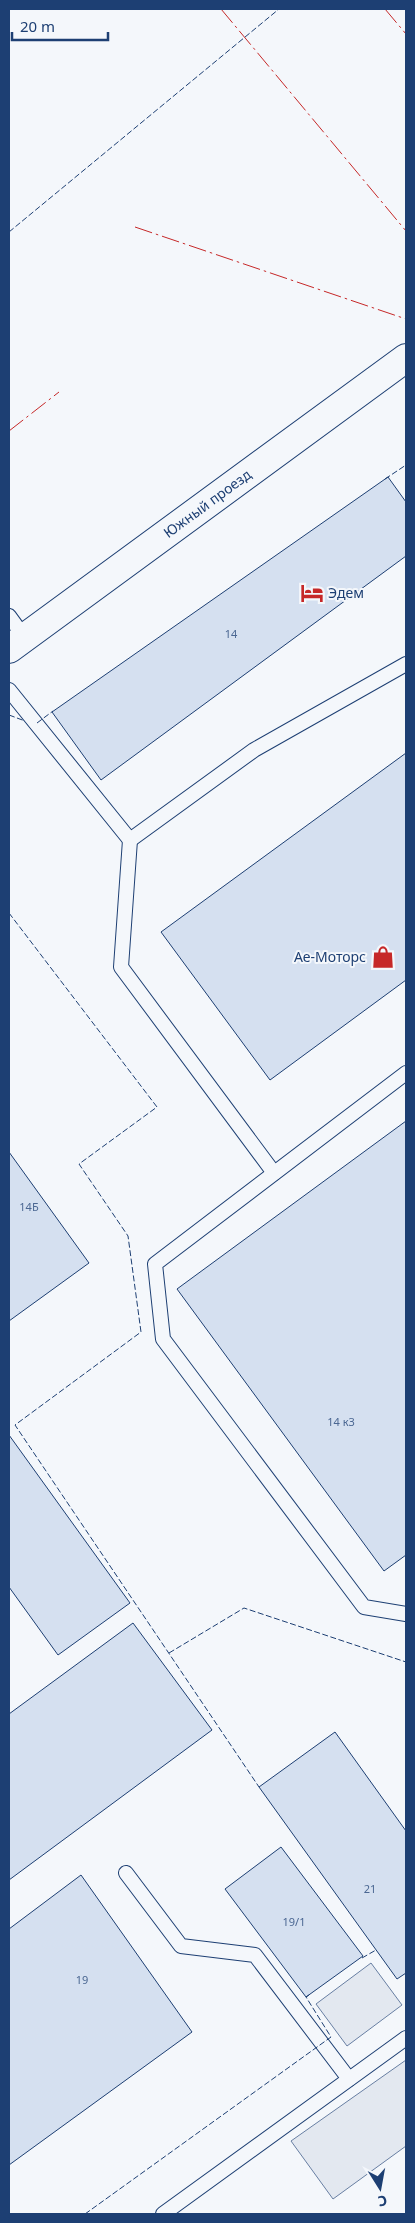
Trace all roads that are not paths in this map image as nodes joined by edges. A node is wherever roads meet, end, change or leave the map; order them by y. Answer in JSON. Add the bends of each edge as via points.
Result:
{"nodes":[{"id":1,"x":406,"y":358,"type":"edge"},
{"id":2,"x":14,"y":634,"type":"edge"},
{"id":3,"x":406,"y":664,"type":"edge"},
{"id":4,"x":9,"y":690,"type":"edge"},
{"id":5,"x":130,"y":840,"type":"junction"},
{"id":6,"x":406,"y":1072,"type":"edge"},
{"id":7,"x":274,"y":1173,"type":"junction"},
{"id":8,"x":406,"y":1614,"type":"edge"},
{"id":9,"x":126,"y":1873,"type":"dead end"},
{"id":10,"x":406,"y":2038,"type":"edge"},
{"id":11,"x":349,"y":2079,"type":"junction"},
{"id":12,"x":163,"y":2214,"type":"edge"}],
"edges":[{"from":1,"to":2,"type":"street","name":"Южный проезд"},
{"from":3,"to":5,"type":"lane","via":[[254,750]]},
{"from":4,"to":5,"type":"lane"},
{"from":5,"to":7,"type":"lane","via":[[121,967]]},
{"from":6,"to":7,"type":"lane"},
{"from":7,"to":8,"type":"lane","via":[[155,1264],[163,1340],[364,1607]]},
{"from":9,"to":11,"type":"lane","via":[[181,1946],[255,1955]]},
{"from":10,"to":11,"type":"lane"},
{"from":11,"to":12,"type":"lane"}]}
